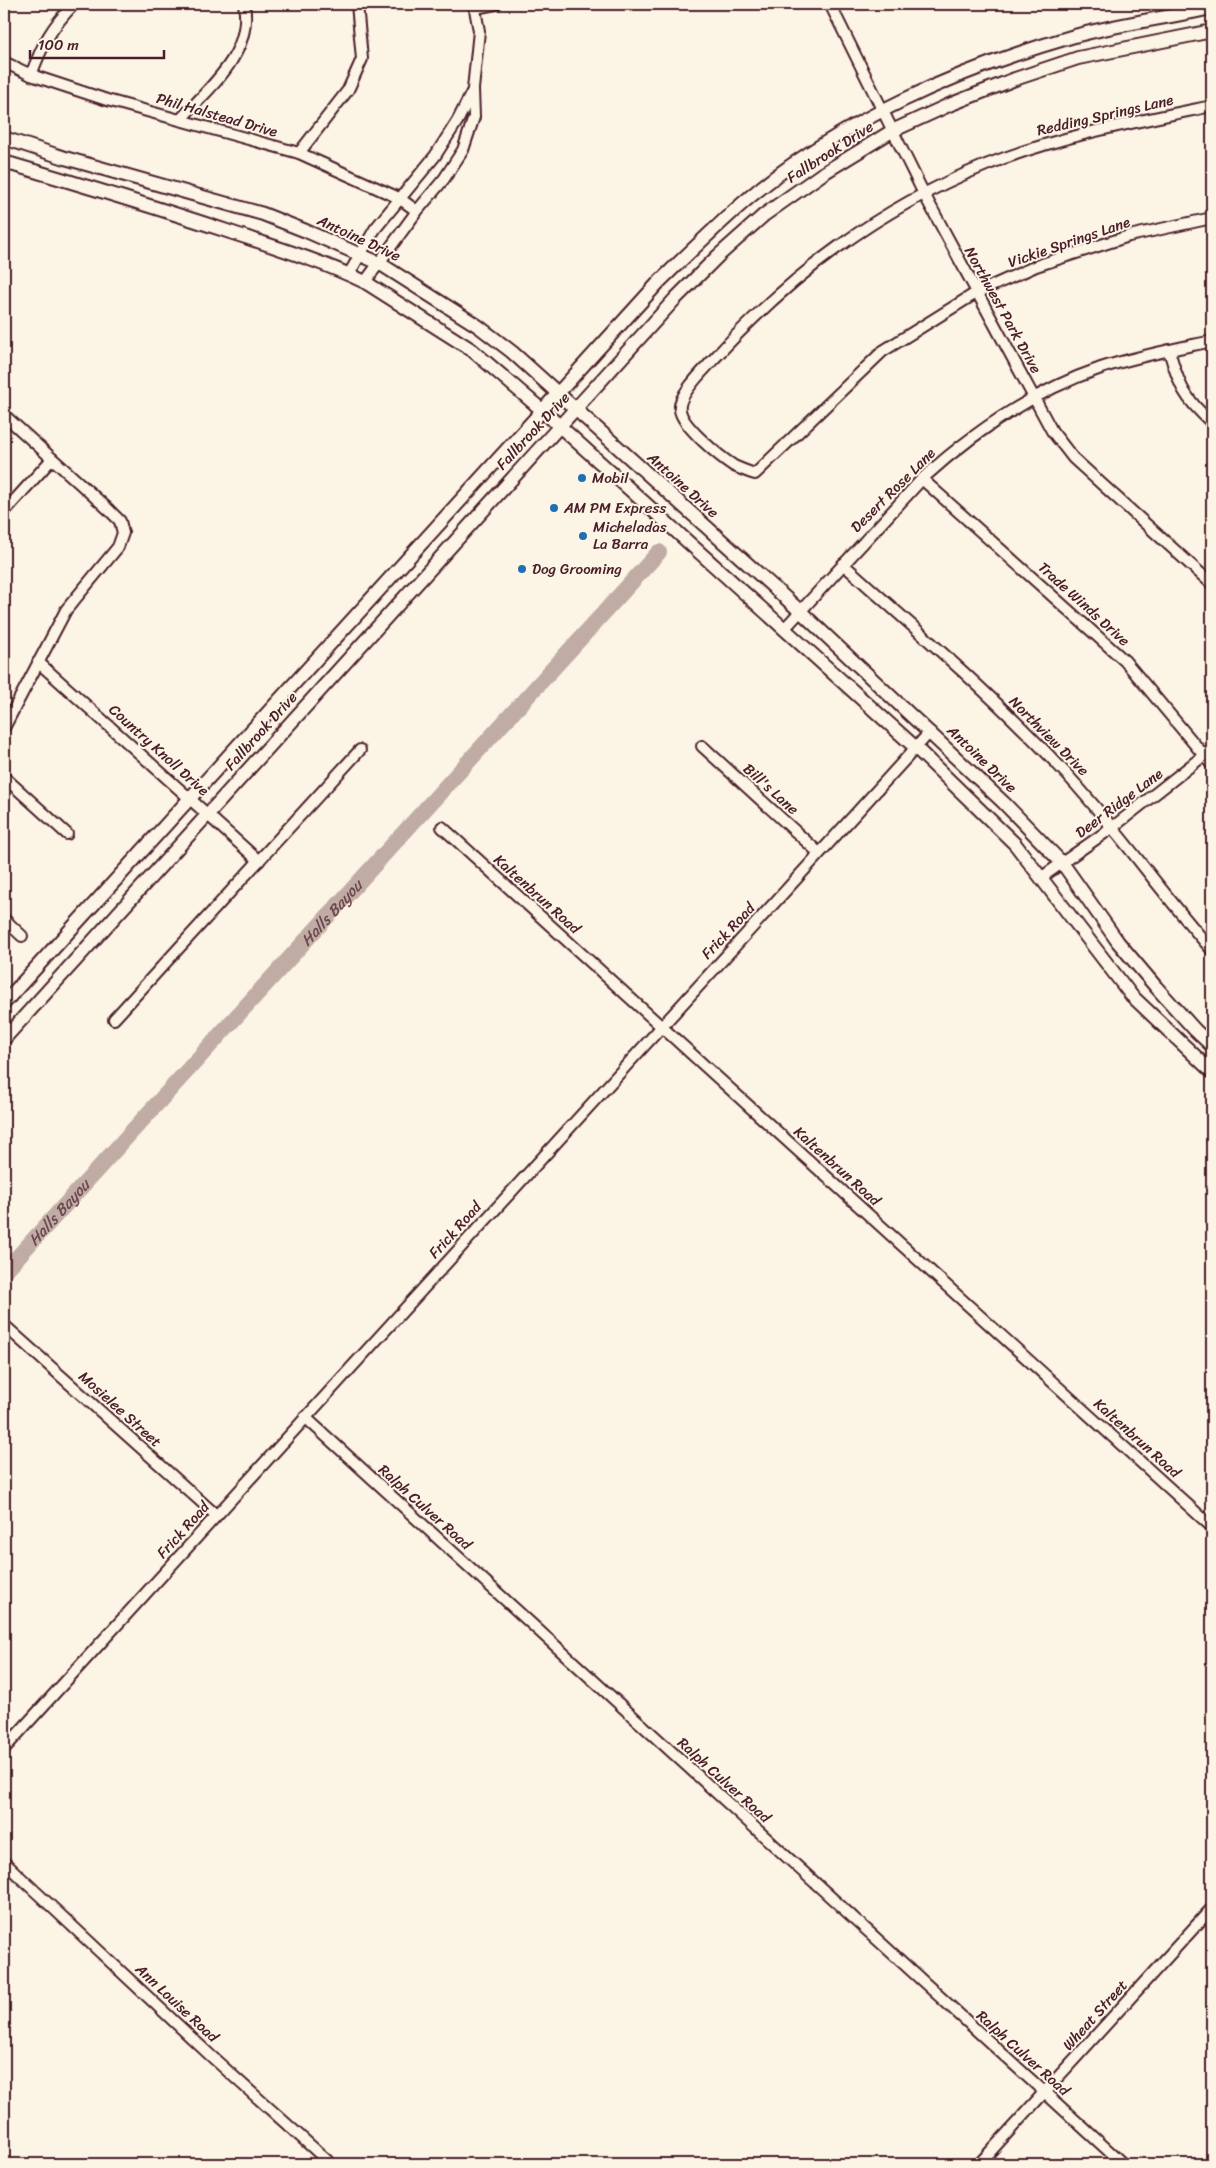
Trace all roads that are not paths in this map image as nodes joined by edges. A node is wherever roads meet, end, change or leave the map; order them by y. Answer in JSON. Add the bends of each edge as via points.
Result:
{"nodes":[{"id":1,"x":74,"y":4,"type":"edge"},
{"id":2,"x":244,"y":4,"type":"edge"},
{"id":3,"x":357,"y":4,"type":"edge"},
{"id":4,"x":496,"y":4,"type":"edge"},
{"id":5,"x":830,"y":4,"type":"edge"},
{"id":6,"x":474,"y":6,"type":"edge"},
{"id":7,"x":1212,"y":8,"type":"edge"},
{"id":8,"x":1212,"y":31,"type":"edge"},
{"id":9,"x":4,"y":62,"type":"edge"},
{"id":10,"x":31,"y":75,"type":"junction"},
{"id":11,"x":473,"y":89,"type":"junction"},
{"id":12,"x":1212,"y":106,"type":"edge"},
{"id":13,"x":882,"y":111,"type":"junction"},
{"id":14,"x":180,"y":120,"type":"junction"},
{"id":15,"x":892,"y":131,"type":"junction"},
{"id":16,"x":4,"y":138,"type":"edge"},
{"id":17,"x":300,"y":153,"type":"junction"},
{"id":18,"x":4,"y":162,"type":"edge"},
{"id":19,"x":163,"y":186,"type":"junction"},
{"id":20,"x":924,"y":194,"type":"junction"},
{"id":21,"x":399,"y":198,"type":"junction"},
{"id":22,"x":157,"y":208,"type":"junction"},
{"id":23,"x":416,"y":211,"type":"junction"},
{"id":24,"x":1212,"y":218,"type":"edge"},
{"id":25,"x":360,"y":254,"type":"junction"},
{"id":26,"x":379,"y":263,"type":"junction"},
{"id":27,"x":348,"y":274,"type":"junction"},
{"id":28,"x":365,"y":282,"type":"junction"},
{"id":29,"x":976,"y":293,"type":"junction"},
{"id":30,"x":1212,"y":341,"type":"edge"},
{"id":31,"x":1169,"y":350,"type":"junction"},
{"id":32,"x":558,"y":395,"type":"junction"},
{"id":33,"x":1033,"y":397,"type":"junction"},
{"id":34,"x":575,"y":409,"type":"junction"},
{"id":35,"x":543,"y":411,"type":"junction"},
{"id":36,"x":4,"y":415,"type":"edge"},
{"id":37,"x":1212,"y":423,"type":"edge"},
{"id":38,"x":558,"y":427,"type":"junction"},
{"id":39,"x":782,"y":449,"type":"joint"},
{"id":40,"x":52,"y":459,"type":"junction"},
{"id":41,"x":922,"y":479,"type":"junction"},
{"id":42,"x":4,"y":512,"type":"edge"},
{"id":43,"x":843,"y":564,"type":"junction"},
{"id":44,"x":386,"y":584,"type":"junction"},
{"id":45,"x":1212,"y":584,"type":"edge"},
{"id":46,"x":402,"y":599,"type":"junction"},
{"id":47,"x":800,"y":611,"type":"junction"},
{"id":48,"x":785,"y":628,"type":"junction"},
{"id":49,"x":38,"y":662,"type":"junction"},
{"id":50,"x":4,"y":728,"type":"edge"},
{"id":51,"x":930,"y":732,"type":"junction"},
{"id":52,"x":702,"y":746,"type":"dead end"},
{"id":53,"x":916,"y":748,"type":"junction"},
{"id":54,"x":360,"y":750,"type":"dead end"},
{"id":55,"x":1208,"y":752,"type":"edge"},
{"id":56,"x":1212,"y":765,"type":"edge"},
{"id":57,"x":4,"y":777,"type":"edge"},
{"id":58,"x":190,"y":797,"type":"junction"},
{"id":59,"x":208,"y":814,"type":"junction"},
{"id":60,"x":442,"y":827,"type":"dead end"},
{"id":61,"x":1113,"y":827,"type":"junction"},
{"id":62,"x":67,"y":834,"type":"dead end"},
{"id":63,"x":819,"y":853,"type":"junction"},
{"id":64,"x":259,"y":861,"type":"junction"},
{"id":65,"x":1062,"y":864,"type":"junction"},
{"id":66,"x":1042,"y":877,"type":"junction"},
{"id":67,"x":4,"y":920,"type":"edge"},
{"id":68,"x":22,"y":936,"type":"dead end"},
{"id":69,"x":1212,"y":950,"type":"edge"},
{"id":70,"x":4,"y":1003,"type":"edge"},
{"id":71,"x":114,"y":1019,"type":"dead end"},
{"id":72,"x":661,"y":1026,"type":"junction"},
{"id":73,"x":4,"y":1039,"type":"edge"},
{"id":74,"x":1212,"y":1046,"type":"edge"},
{"id":75,"x":1212,"y":1072,"type":"edge"},
{"id":76,"x":4,"y":1325,"type":"edge"},
{"id":77,"x":305,"y":1417,"type":"junction"},
{"id":78,"x":216,"y":1515,"type":"junction"},
{"id":79,"x":1212,"y":1527,"type":"edge"},
{"id":80,"x":4,"y":1749,"type":"edge"},
{"id":81,"x":4,"y":1862,"type":"edge"},
{"id":82,"x":1212,"y":1908,"type":"edge"},
{"id":83,"x":1044,"y":2092,"type":"junction"},
{"id":84,"x":331,"y":2164,"type":"edge"},
{"id":85,"x":979,"y":2164,"type":"edge"},
{"id":86,"x":1123,"y":2164,"type":"edge"}],
"edges":[{"from":1,"to":10,"type":"street","via":[[55,24]]},
{"from":2,"to":14,"type":"street","via":[[246,16],[242,43],[224,71]]},
{"from":3,"to":17,"type":"street","via":[[362,59],[348,90]]},
{"from":4,"to":6,"type":"street"},
{"from":5,"to":13,"type":"street","name":"Northwest Park Drive"},
{"from":6,"to":11,"type":"street","via":[[479,31]]},
{"from":7,"to":13,"type":"main road","name":"Fallbrook Drive","via":[[1073,36],[941,83]]},
{"from":8,"to":15,"type":"main road","name":"Fallbrook Drive","via":[[1078,58],[966,98]]},
{"from":9,"to":10,"type":"street","name":"Phil Halstead Drive"},
{"from":10,"to":14,"type":"street","name":"Phil Halstead Drive"},
{"from":11,"to":21,"type":"street","via":[[458,120],[434,156]]},
{"from":11,"to":23,"type":"street","via":[[474,117],[463,150],[444,179]]},
{"from":12,"to":20,"type":"street","name":"Redding Springs Lane","via":[[1059,139],[985,166]]},
{"from":13,"to":15,"type":"street","name":"Northwest Park Drive"},
{"from":13,"to":32,"type":"main road","name":"Fallbrook Drive","via":[[809,154],[751,196],[659,282]]},
{"from":14,"to":17,"type":"street","name":"Phil Halstead Drive"},
{"from":15,"to":20,"type":"street","name":"Northwest Park Drive"},
{"from":15,"to":34,"type":"main road","name":"Fallbrook Drive","via":[[764,215],[675,299]]},
{"from":16,"to":19,"type":"main road","name":"Antoine Drive"},
{"from":17,"to":21,"type":"street","name":"Phil Halstead Drive"},
{"from":18,"to":22,"type":"main road"},
{"from":19,"to":22,"type":"main road"},
{"from":19,"to":25,"type":"main road","name":"Antoine Drive","via":[[263,214]]},
{"from":20,"to":29,"type":"street","name":"Northwest Park Drive"},
{"from":20,"to":39,"type":"street","name":"Redding Springs Lane","via":[[878,220],[810,266],[763,307],[713,360],[680,402],[679,410],[684,422],[729,462],[755,474]]},
{"from":21,"to":23,"type":"street","name":"Phil Halstead Drive"},
{"from":21,"to":25,"type":"street"},
{"from":22,"to":27,"type":"main road","via":[[302,255]]},
{"from":23,"to":26,"type":"street"},
{"from":24,"to":29,"type":"street","name":"Vickie Springs Lane","via":[[1129,236],[1036,266]]},
{"from":25,"to":26,"type":"main road","name":"Antoine Drive"},
{"from":25,"to":27,"type":"street"},
{"from":26,"to":28,"type":"street"},
{"from":26,"to":32,"type":"main road","name":"Antoine Drive","via":[[478,326],[512,352]]},
{"from":27,"to":28,"type":"main road"},
{"from":28,"to":35,"type":"main road","via":[[472,350]]},
{"from":29,"to":33,"type":"street","name":"Northwest Park Drive"},
{"from":29,"to":39,"type":"street","name":"Vickie Springs Lane","via":[[883,351]]},
{"from":30,"to":31,"type":"street","name":"Desert Rose Lane"},
{"from":31,"to":33,"type":"street","name":"Desert Rose Lane","via":[[1100,368]]},
{"from":31,"to":37,"type":"street","via":[[1184,393]]},
{"from":32,"to":34,"type":"main road","name":"Antoine Drive"},
{"from":32,"to":35,"type":"main road","name":"Fallbrook Drive"},
{"from":33,"to":41,"type":"street","name":"Desert Rose Lane","via":[[999,418]]},
{"from":33,"to":45,"type":"street","name":"Northwest Park Drive","via":[[1052,431],[1073,458]]},
{"from":34,"to":38,"type":"main road","name":"Fallbrook Drive"},
{"from":34,"to":47,"type":"main road","name":"Antoine Drive"},
{"from":35,"to":38,"type":"main road"},
{"from":35,"to":44,"type":"main road","name":"Fallbrook Drive"},
{"from":36,"to":40,"type":"street"},
{"from":38,"to":46,"type":"main road","name":"Fallbrook Drive"},
{"from":38,"to":48,"type":"main road"},
{"from":40,"to":42,"type":"street"},
{"from":40,"to":49,"type":"street","via":[[120,521],[123,533],[118,547],[66,610]]},
{"from":41,"to":43,"type":"street","name":"Desert Rose Lane"},
{"from":41,"to":55,"type":"street","name":"Trade Winds Drive","via":[[1125,661]]},
{"from":43,"to":47,"type":"street","name":"Desert Rose Lane"},
{"from":43,"to":61,"type":"street","name":"Northview Drive","via":[[1019,726]]},
{"from":44,"to":46,"type":"main road"},
{"from":44,"to":58,"type":"main road","name":"Fallbrook Drive"},
{"from":46,"to":59,"type":"main road","name":"Fallbrook Drive"},
{"from":47,"to":48,"type":"street","name":"Desert Rose Lane"},
{"from":47,"to":51,"type":"main road","name":"Antoine Drive"},
{"from":48,"to":53,"type":"main road"},
{"from":49,"to":50,"type":"street"},
{"from":49,"to":58,"type":"street","name":"Country Knoll Drive"},
{"from":51,"to":53,"type":"street","name":"Frick Road"},
{"from":51,"to":65,"type":"main road","name":"Antoine Drive"},
{"from":52,"to":63,"type":"street","name":"Bill's Lane"},
{"from":53,"to":63,"type":"street","name":"Frick Road"},
{"from":53,"to":66,"type":"main road","via":[[1015,844]]},
{"from":54,"to":64,"type":"street"},
{"from":55,"to":56,"type":"street","name":"Trade Winds Drive"},
{"from":55,"to":61,"type":"street","name":"Deer Ridge Lane"},
{"from":57,"to":62,"type":"street"},
{"from":58,"to":59,"type":"street","name":"Country Knoll Drive"},
{"from":58,"to":70,"type":"main road","name":"Fallbrook Drive"},
{"from":59,"to":64,"type":"street","name":"Country Knoll Drive"},
{"from":59,"to":73,"type":"main road","name":"Fallbrook Drive"},
{"from":60,"to":72,"type":"street","name":"Kaltenbrun Road"},
{"from":61,"to":65,"type":"street","name":"Deer Ridge Lane"},
{"from":61,"to":69,"type":"street","name":"Northview Drive"},
{"from":63,"to":72,"type":"street","name":"Frick Road"},
{"from":64,"to":71,"type":"street"},
{"from":65,"to":66,"type":"street","name":"Deer Ridge Lane"},
{"from":65,"to":74,"type":"main road","name":"Antoine Drive","via":[[1118,942]]},
{"from":66,"to":75,"type":"main road","via":[[1131,994]]},
{"from":67,"to":68,"type":"street"},
{"from":72,"to":77,"type":"street","name":"Frick Road"},
{"from":72,"to":79,"type":"street","name":"Kaltenbrun Road"},
{"from":76,"to":78,"type":"street","name":"Mosielee Street"},
{"from":77,"to":78,"type":"street","name":"Frick Road"},
{"from":77,"to":83,"type":"street","name":"Ralph Culver Road"},
{"from":78,"to":80,"type":"street","name":"Frick Road"},
{"from":81,"to":84,"type":"street","name":"Ann Louise Road"},
{"from":82,"to":83,"type":"street","name":"Wheat Street"},
{"from":83,"to":85,"type":"street","name":"Wheat Street"},
{"from":83,"to":86,"type":"street","name":"Ralph Culver Road"}]}
